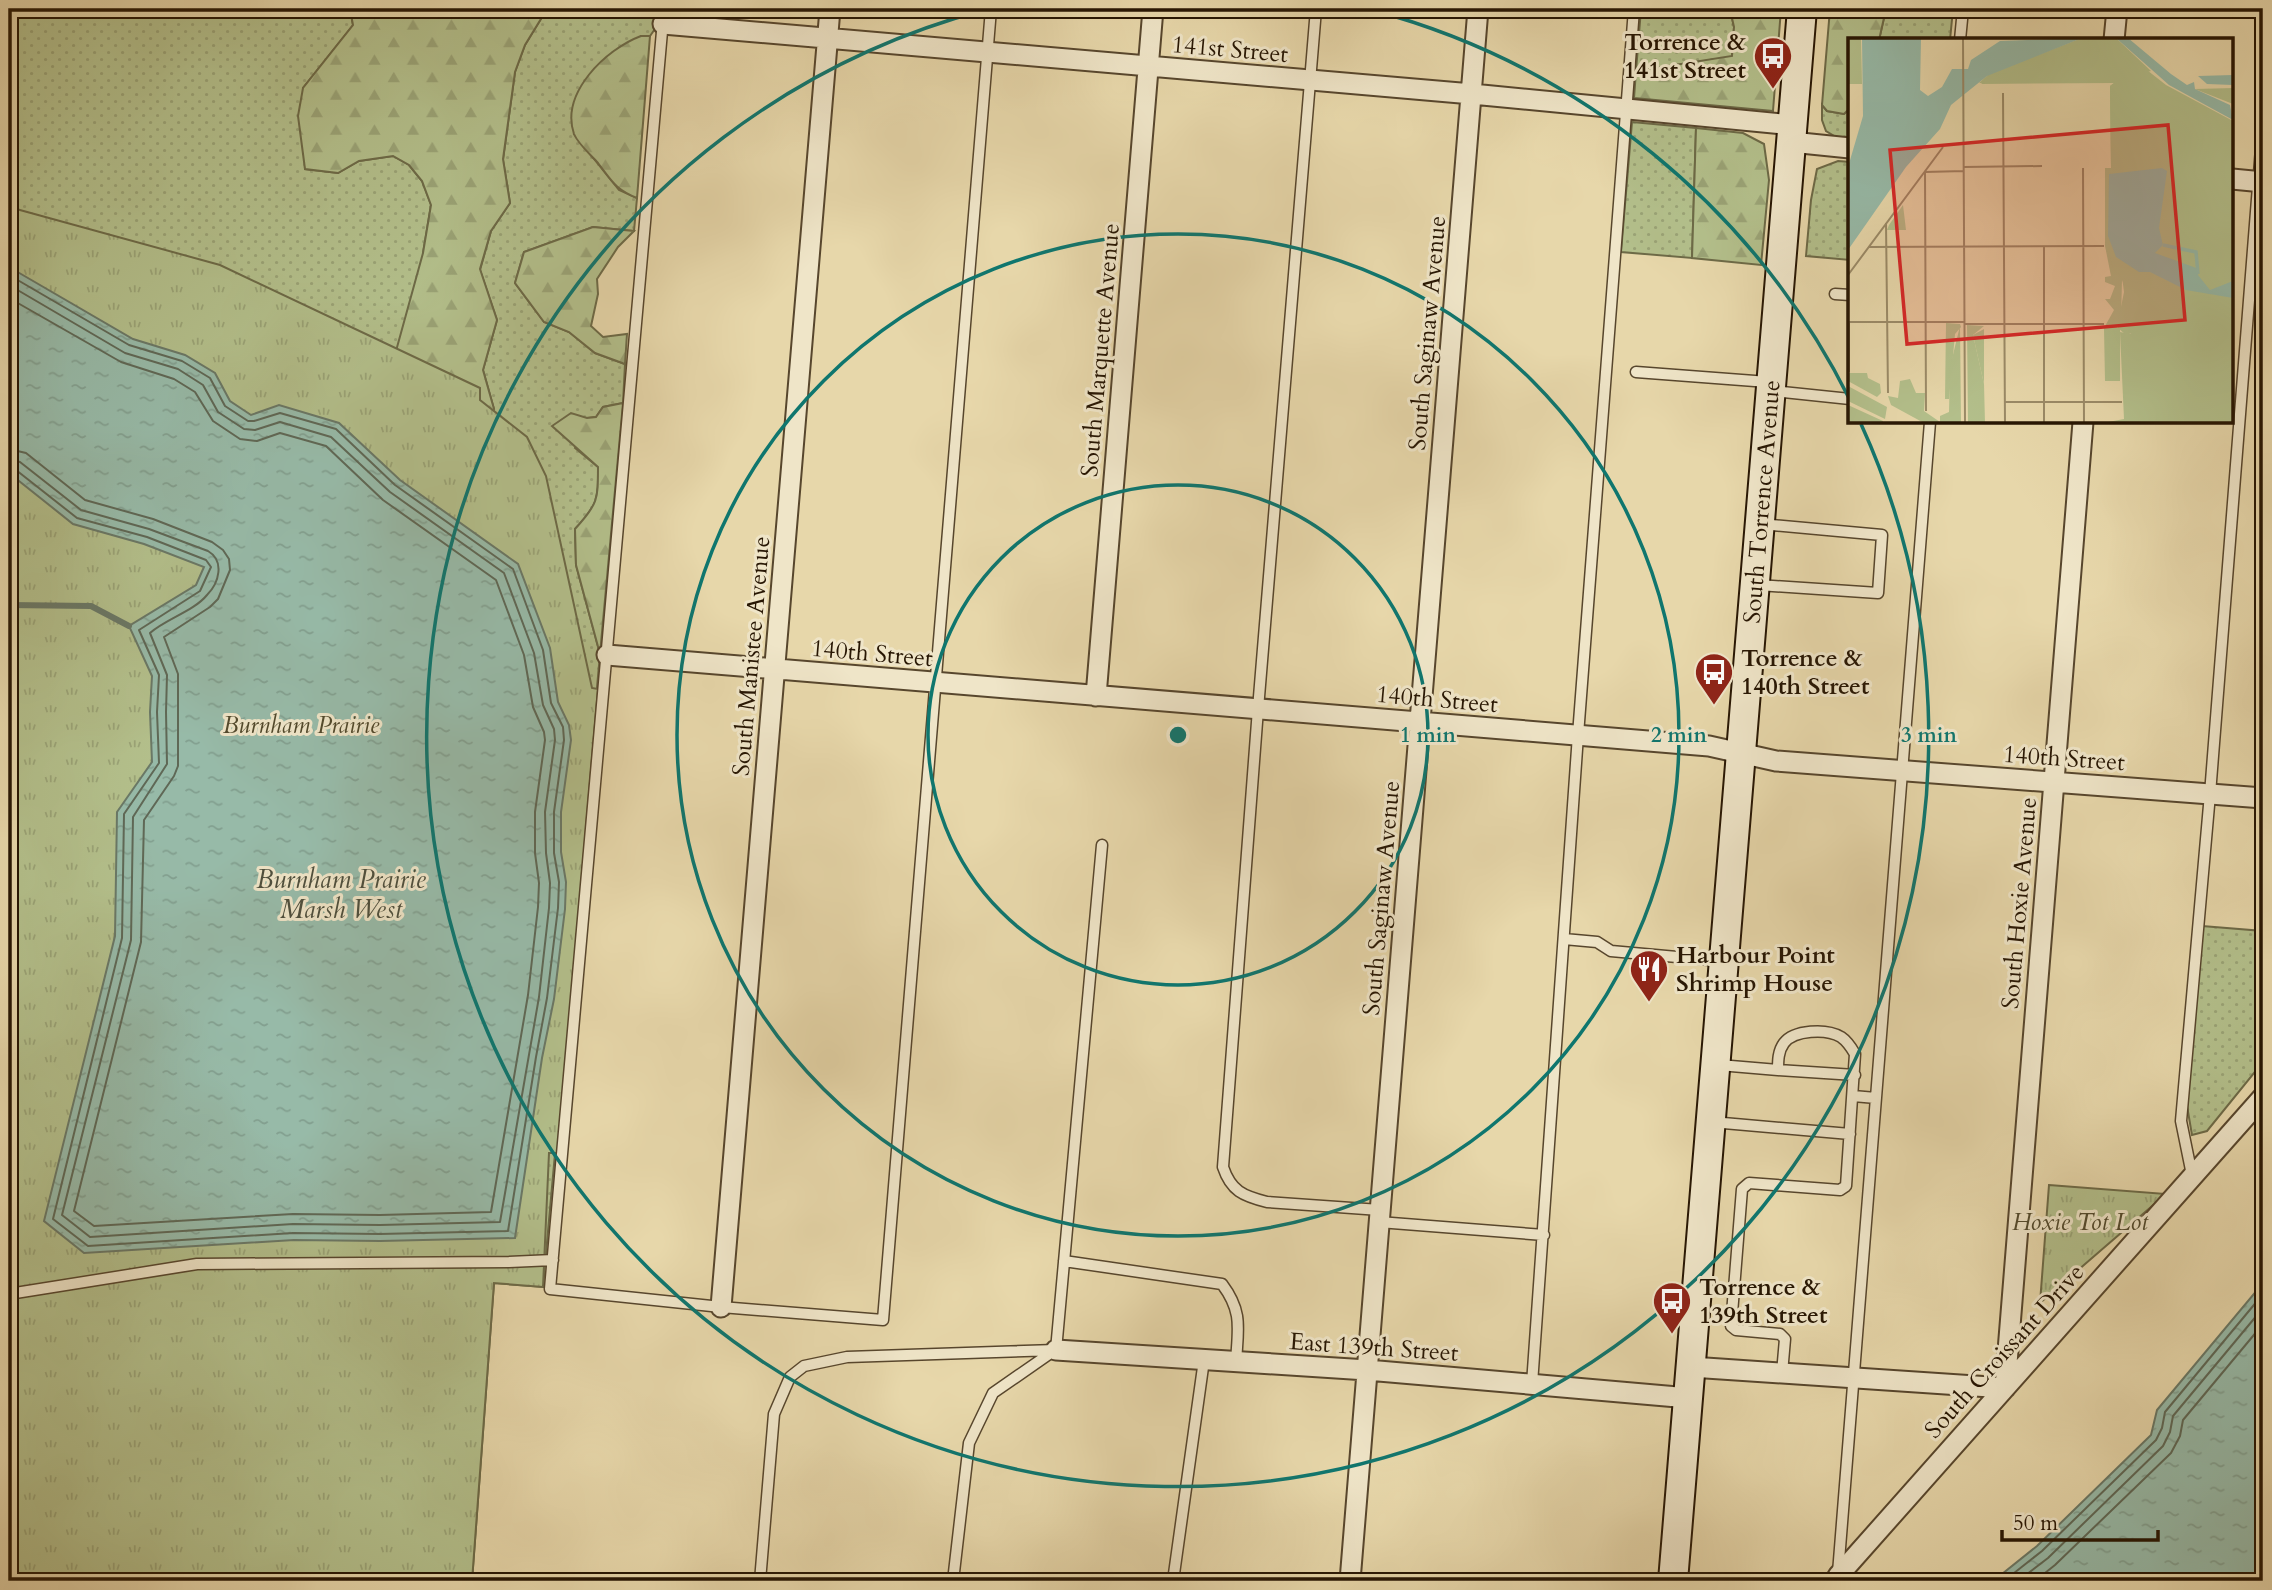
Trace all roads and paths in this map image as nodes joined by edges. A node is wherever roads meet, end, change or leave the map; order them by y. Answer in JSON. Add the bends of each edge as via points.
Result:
{"nodes":[{"id":1,"x":830,"y":9,"type":"edge"},
{"id":2,"x":991,"y":9,"type":"edge"},
{"id":3,"x":1153,"y":9,"type":"edge"},
{"id":4,"x":1316,"y":9,"type":"edge"},
{"id":5,"x":1478,"y":9,"type":"edge"},
{"id":6,"x":1634,"y":9,"type":"edge"},
{"id":7,"x":1802,"y":9,"type":"edge"},
{"id":8,"x":1963,"y":9,"type":"edge"},
{"id":9,"x":2117,"y":9,"type":"edge"},
{"id":10,"x":663,"y":17,"type":"edge"},
{"id":11,"x":828,"y":38,"type":"junction"},
{"id":12,"x":1960,"y":38,"type":"edge"},
{"id":13,"x":2114,"y":38,"type":"edge"},
{"id":14,"x":987,"y":52,"type":"junction"},
{"id":15,"x":1149,"y":66,"type":"junction"},
{"id":16,"x":1310,"y":80,"type":"junction"},
{"id":17,"x":1472,"y":94,"type":"junction"},
{"id":18,"x":1625,"y":109,"type":"junction"},
{"id":19,"x":2263,"y":123,"type":"edge"},
{"id":20,"x":1792,"y":134,"type":"junction"},
{"id":21,"x":1848,"y":148,"type":"edge"},
{"id":22,"x":2234,"y":179,"type":"edge"},
{"id":23,"x":2261,"y":181,"type":"edge"},
{"id":24,"x":1835,"y":293,"type":"dead end"},
{"id":25,"x":1848,"y":295,"type":"edge"},
{"id":26,"x":1636,"y":372,"type":"dead end"},
{"id":27,"x":1771,"y":387,"type":"junction"},
{"id":28,"x":1848,"y":399,"type":"edge"},
{"id":29,"x":1930,"y":424,"type":"edge"},
{"id":30,"x":2083,"y":424,"type":"edge"},
{"id":31,"x":1760,"y":524,"type":"junction"},
{"id":32,"x":1755,"y":585,"type":"junction"},
{"id":33,"x":607,"y":655,"type":"junction"},
{"id":34,"x":774,"y":670,"type":"junction"},
{"id":35,"x":935,"y":683,"type":"junction"},
{"id":36,"x":1096,"y":696,"type":"junction"},
{"id":37,"x":1258,"y":709,"type":"junction"},
{"id":38,"x":1420,"y":722,"type":"junction"},
{"id":39,"x":1577,"y":735,"type":"junction"},
{"id":40,"x":1741,"y":753,"type":"junction"},
{"id":41,"x":1902,"y":770,"type":"junction"},
{"id":42,"x":2054,"y":782,"type":"junction"},
{"id":43,"x":2210,"y":794,"type":"junction"},
{"id":44,"x":2263,"y":798,"type":"edge"},
{"id":45,"x":1102,"y":845,"type":"dead end"},
{"id":46,"x":1564,"y":939,"type":"junction"},
{"id":47,"x":1724,"y":961,"type":"junction"},
{"id":48,"x":1716,"y":1064,"type":"junction"},
{"id":49,"x":1778,"y":1070,"type":"junction"},
{"id":50,"x":1855,"y":1075,"type":"junction"},
{"id":51,"x":1853,"y":1096,"type":"junction"},
{"id":52,"x":1876,"y":1097,"type":"junction"},
{"id":53,"x":2263,"y":1097,"type":"edge"},
{"id":54,"x":1711,"y":1122,"type":"junction"},
{"id":55,"x":1850,"y":1134,"type":"junction"},
{"id":56,"x":2192,"y":1177,"type":"junction"},
{"id":57,"x":1380,"y":1216,"type":"junction"},
{"id":58,"x":1544,"y":1235,"type":"junction"},
{"id":59,"x":553,"y":1260,"type":"junction"},
{"id":60,"x":1064,"y":1261,"type":"junction"},
{"id":61,"x":9,"y":1294,"type":"edge"},
{"id":62,"x":721,"y":1307,"type":"junction"},
{"id":63,"x":1056,"y":1350,"type":"junction"},
{"id":64,"x":1204,"y":1360,"type":"junction"},
{"id":65,"x":1236,"y":1362,"type":"junction"},
{"id":66,"x":1691,"y":1367,"type":"junction"},
{"id":67,"x":1367,"y":1370,"type":"junction"},
{"id":68,"x":1782,"y":1373,"type":"junction"},
{"id":69,"x":1854,"y":1378,"type":"junction"},
{"id":70,"x":1532,"y":1384,"type":"junction"},
{"id":71,"x":2005,"y":1388,"type":"junction"},
{"id":72,"x":1689,"y":1398,"type":"junction"},
{"id":73,"x":1838,"y":1576,"type":"joint"},
{"id":74,"x":760,"y":1581,"type":"edge"},
{"id":75,"x":953,"y":1581,"type":"edge"},
{"id":76,"x":1172,"y":1581,"type":"edge"},
{"id":77,"x":1350,"y":1581,"type":"edge"},
{"id":78,"x":1673,"y":1581,"type":"edge"}],
"edges":[{"from":1,"to":11,"type":"street","name":"South Manistee Avenue"},
{"from":2,"to":14,"type":"lane"},
{"from":3,"to":15,"type":"street","name":"South Marquette Avenue"},
{"from":4,"to":16,"type":"lane"},
{"from":5,"to":17,"type":"street","name":"South Saginaw Avenue"},
{"from":6,"to":18,"type":"lane"},
{"from":7,"to":20,"type":"main road","name":"South Torrence Avenue"},
{"from":8,"to":12,"type":"lane"},
{"from":9,"to":13,"type":"street"},
{"from":10,"to":11,"type":"street","name":"141st Street"},
{"from":10,"to":33,"type":"lane"},
{"from":11,"to":14,"type":"street","name":"141st Street"},
{"from":11,"to":34,"type":"street","name":"South Manistee Avenue"},
{"from":14,"to":15,"type":"street","name":"141st Street"},
{"from":14,"to":35,"type":"lane"},
{"from":15,"to":16,"type":"street","name":"141st Street"},
{"from":15,"to":36,"type":"street","name":"South Marquette Avenue"},
{"from":16,"to":17,"type":"street","name":"141st Street"},
{"from":16,"to":37,"type":"lane"},
{"from":17,"to":18,"type":"street","name":"141st Street"},
{"from":17,"to":38,"type":"street","name":"South Saginaw Avenue"},
{"from":18,"to":20,"type":"street","name":"141st Street"},
{"from":18,"to":39,"type":"lane"},
{"from":19,"to":23,"type":"lane"},
{"from":20,"to":21,"type":"street","name":"141st Street"},
{"from":20,"to":27,"type":"main road","name":"South Torrence Avenue"},
{"from":22,"to":23,"type":"street"},
{"from":23,"to":43,"type":"lane"},
{"from":24,"to":25,"type":"lane"},
{"from":26,"to":27,"type":"lane"},
{"from":27,"to":28,"type":"lane"},
{"from":27,"to":31,"type":"main road","name":"South Torrence Avenue"},
{"from":29,"to":41,"type":"lane"},
{"from":30,"to":42,"type":"street","name":"South Hoxie Avenue"},
{"from":31,"to":32,"type":"main road","name":"South Torrence Avenue"},
{"from":31,"to":32,"type":"lane","via":[[1881,535],[1878,593]]},
{"from":32,"to":40,"type":"main road","name":"South Torrence Avenue"},
{"from":33,"to":34,"type":"street","name":"140th Street"},
{"from":33,"to":59,"type":"lane"},
{"from":34,"to":35,"type":"street","name":"140th Street"},
{"from":34,"to":62,"type":"street","name":"South Manistee Avenue"},
{"from":35,"to":36,"type":"street","name":"140th Street"},
{"from":35,"to":62,"type":"lane","via":[[883,1320]]},
{"from":36,"to":37,"type":"street","name":"140th Street"},
{"from":37,"to":38,"type":"street","name":"140th Street"},
{"from":37,"to":57,"type":"lane","via":[[1223,1167],[1228,1182],[1251,1198]]},
{"from":38,"to":39,"type":"street","name":"140th Street"},
{"from":38,"to":57,"type":"street","name":"South Saginaw Avenue"},
{"from":39,"to":40,"type":"street","name":"140th Street"},
{"from":39,"to":46,"type":"lane"},
{"from":40,"to":41,"type":"street","name":"140th Street","via":[[1776,761]]},
{"from":40,"to":47,"type":"main road","name":"South Torrence Avenue"},
{"from":41,"to":42,"type":"street","name":"140th Street"},
{"from":41,"to":52,"type":"lane"},
{"from":42,"to":43,"type":"street","name":"140th Street"},
{"from":42,"to":71,"type":"street","name":"South Hoxie Avenue"},
{"from":43,"to":44,"type":"street","name":"140th Street"},
{"from":43,"to":56,"type":"lane","via":[[2181,1121]]},
{"from":45,"to":60,"type":"lane"},
{"from":46,"to":47,"type":"lane","via":[[1597,942],[1611,951]]},
{"from":46,"to":58,"type":"lane"},
{"from":47,"to":48,"type":"main road","name":"South Torrence Avenue"},
{"from":48,"to":49,"type":"lane"},
{"from":48,"to":54,"type":"main road","name":"South Torrence Avenue"},
{"from":49,"to":50,"type":"lane"},
{"from":49,"to":50,"type":"lane","via":[[1780,1050],[1792,1035],[1829,1033],[1850,1045]]},
{"from":50,"to":51,"type":"lane"},
{"from":51,"to":52,"type":"lane"},
{"from":51,"to":55,"type":"lane"},
{"from":52,"to":69,"type":"lane"},
{"from":53,"to":56,"type":"street","name":"South Croissant Drive"},
{"from":54,"to":55,"type":"lane"},
{"from":54,"to":66,"type":"main road","name":"South Torrence Avenue"},
{"from":55,"to":68,"type":"lane","via":[[1846,1186],[1840,1190],[1749,1183],[1742,1189],[1731,1326],[1780,1334],[1785,1339]]},
{"from":56,"to":71,"type":"street","name":"South Croissant Drive"},
{"from":57,"to":58,"type":"lane"},
{"from":57,"to":67,"type":"street","name":"South Saginaw Avenue"},
{"from":58,"to":70,"type":"lane"},
{"from":59,"to":61,"type":"lane","via":[[197,1264]]},
{"from":59,"to":62,"type":"lane","via":[[550,1289]]},
{"from":60,"to":63,"type":"lane"},
{"from":60,"to":65,"type":"lane","via":[[1222,1284],[1238,1316]]},
{"from":63,"to":64,"type":"street","name":"East 139th Street"},
{"from":63,"to":74,"type":"lane","via":[[847,1357],[804,1366],[790,1377],[774,1414]]},
{"from":63,"to":75,"type":"lane","via":[[993,1393],[969,1443]]},
{"from":64,"to":65,"type":"street","name":"East 139th Street"},
{"from":64,"to":76,"type":"lane"},
{"from":65,"to":67,"type":"street","name":"East 139th Street"},
{"from":66,"to":68,"type":"street"},
{"from":66,"to":72,"type":"main road","name":"South Torrence Avenue"},
{"from":67,"to":70,"type":"street","name":"East 139th Street"},
{"from":67,"to":77,"type":"street","name":"South Saginaw Avenue"},
{"from":68,"to":69,"type":"street"},
{"from":69,"to":71,"type":"street"},
{"from":69,"to":73,"type":"lane"},
{"from":70,"to":72,"type":"street","name":"East 139th Street"},
{"from":71,"to":73,"type":"street","name":"South Croissant Drive"},
{"from":72,"to":78,"type":"main road","name":"South Torrence Avenue"}]}
